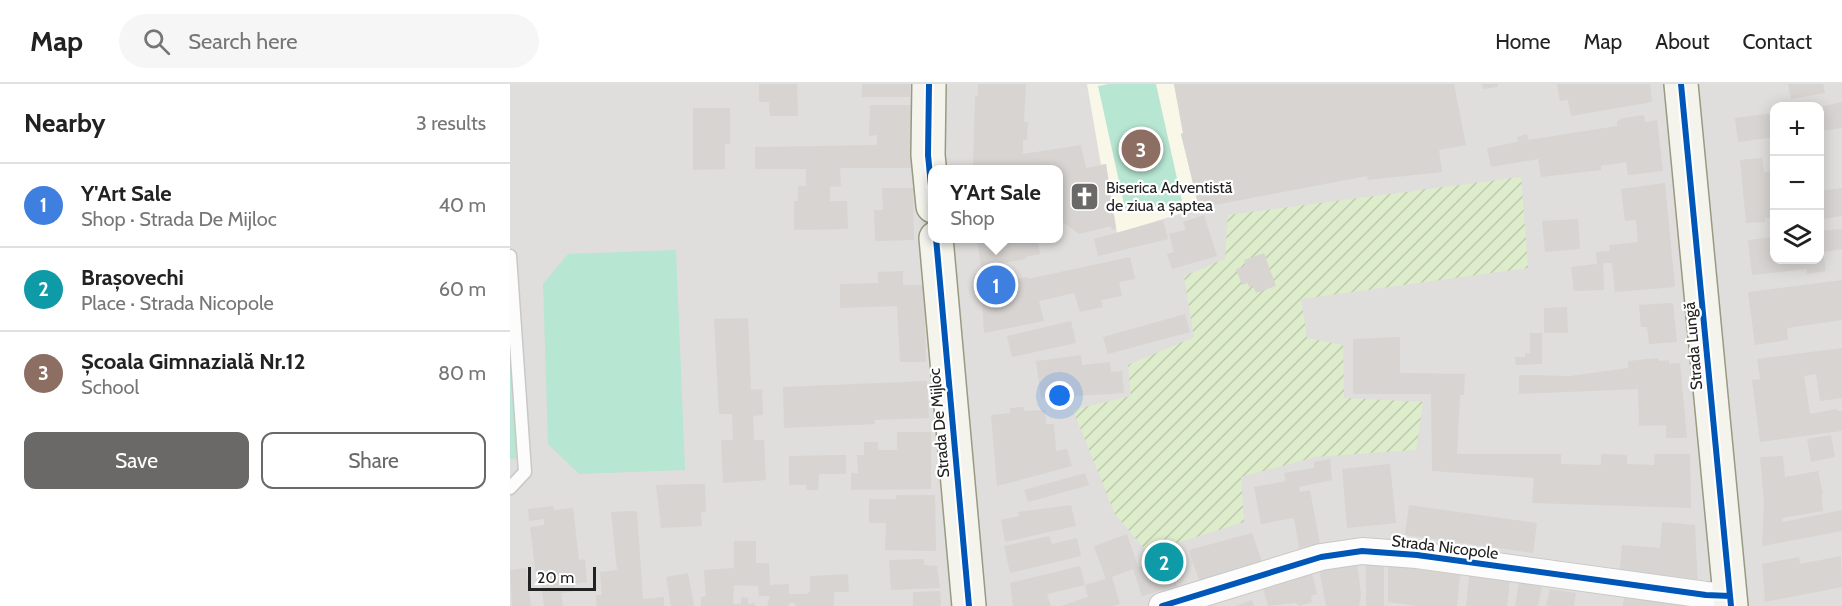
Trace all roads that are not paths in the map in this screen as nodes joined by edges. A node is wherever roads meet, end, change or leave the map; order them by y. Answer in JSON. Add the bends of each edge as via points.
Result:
{"nodes":[{"id":1,"x":929,"y":84,"type":"edge"},
{"id":2,"x":1681,"y":84,"type":"edge"},
{"id":3,"x":929,"y":165,"type":"edge"},
{"id":4,"x":936,"y":243,"type":"edge"},
{"id":5,"x":510,"y":256,"type":"edge"},
{"id":6,"x":510,"y":488,"type":"edge"},
{"id":7,"x":1731,"y":601,"type":"edge"},
{"id":8,"x":969,"y":606,"type":"edge"},
{"id":9,"x":1162,"y":606,"type":"edge"}],
"edges":[{"from":1,"to":3,"type":"main road"},
{"from":2,"to":7,"type":"main road","name":"Strada Lungă"},
{"from":4,"to":8,"type":"main road","name":"Strada De Mijloc"},
{"from":5,"to":6,"type":"lane","via":[[525,472]]},
{"from":7,"to":9,"type":"street","name":"Strada Nicopole","via":[[1417,555],[1362,551],[1321,556]]}]}
